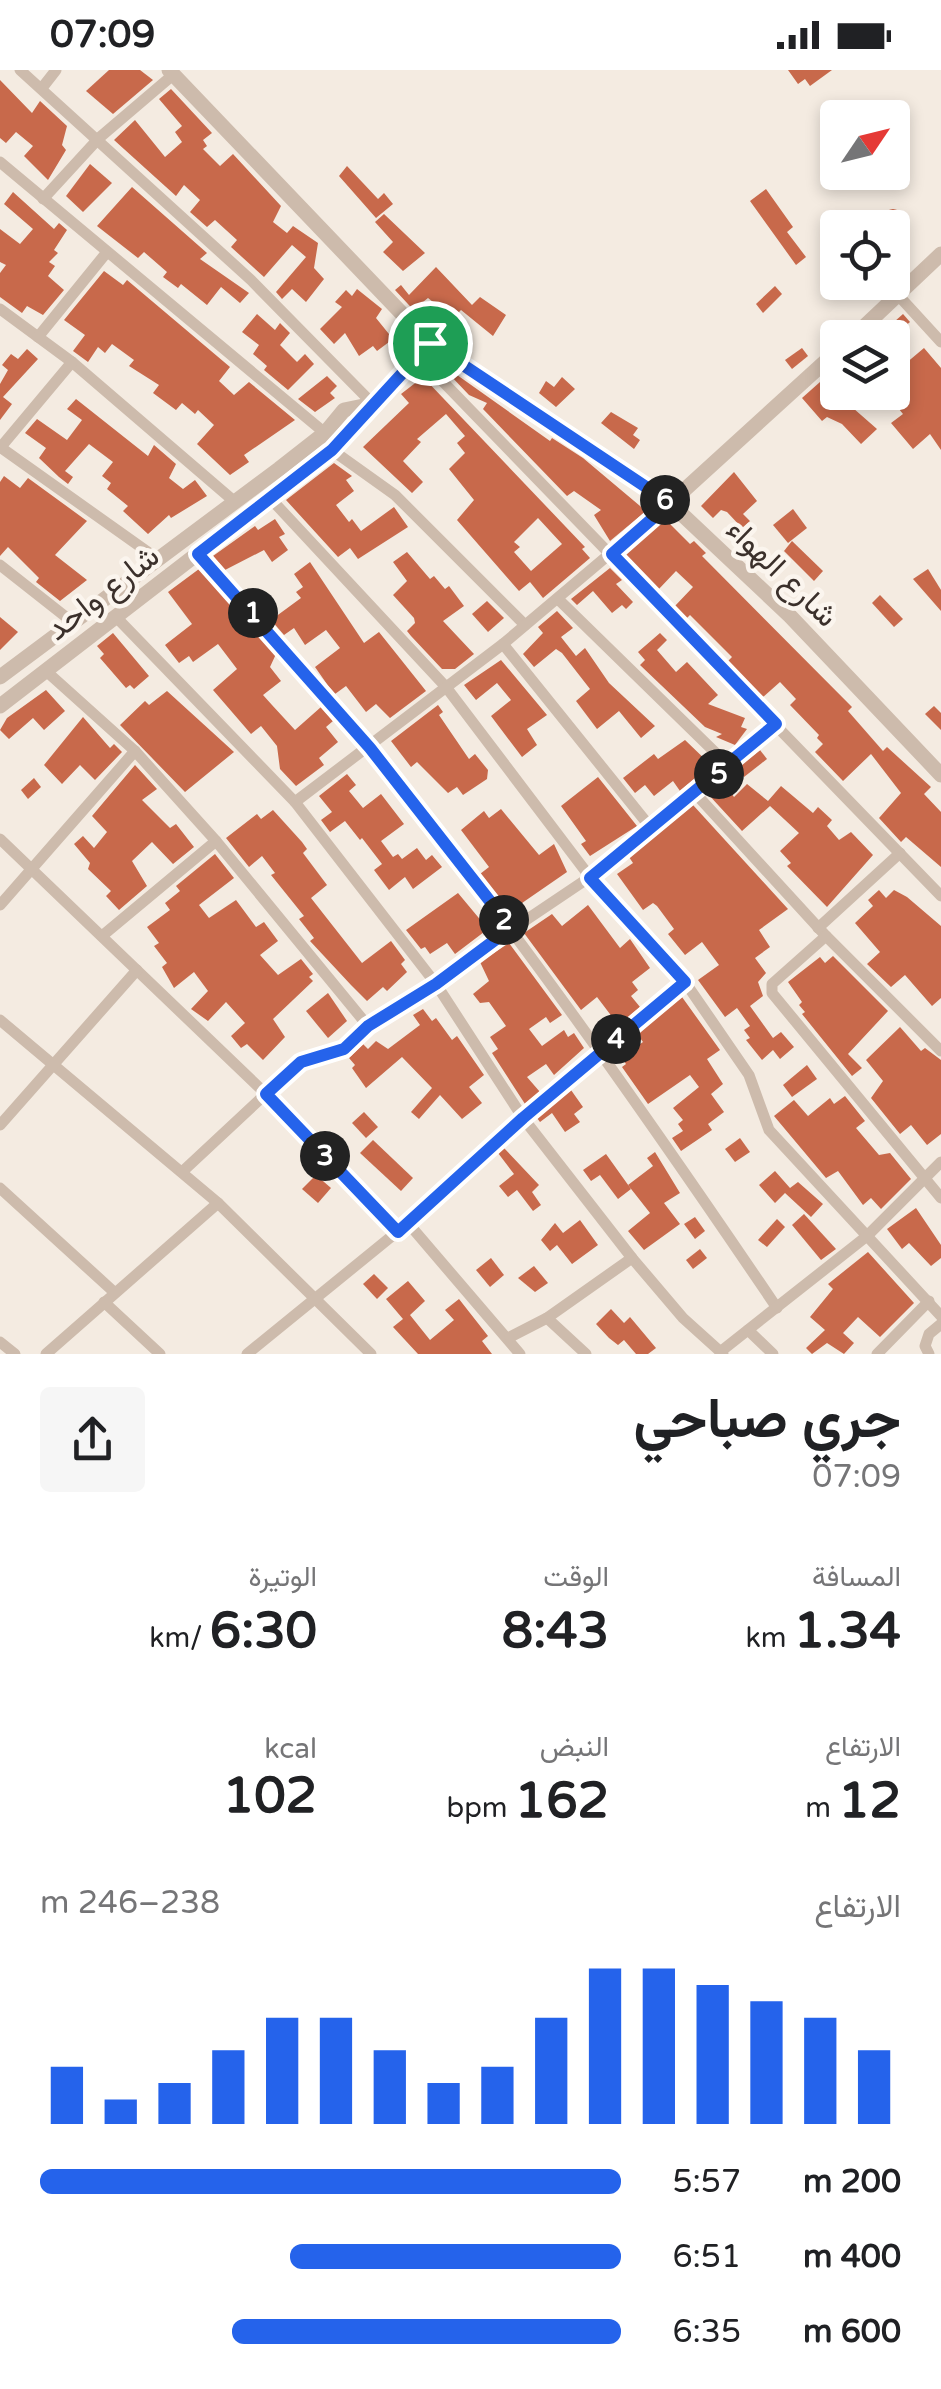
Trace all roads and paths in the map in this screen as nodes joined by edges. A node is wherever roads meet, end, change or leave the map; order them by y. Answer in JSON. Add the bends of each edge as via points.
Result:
{"nodes":[{"id":1,"x":20,"y":70,"type":"edge"},
{"id":2,"x":56,"y":70,"type":"edge"},
{"id":3,"x":172,"y":72,"type":"edge"},
{"id":4,"x":42,"y":88,"type":"junction"},
{"id":5,"x":99,"y":138,"type":"junction"},
{"id":6,"x":0,"y":162,"type":"edge"},
{"id":7,"x":44,"y":200,"type":"junction"},
{"id":8,"x":107,"y":252,"type":"junction"},
{"id":9,"x":939,"y":259,"type":"edge"},
{"id":10,"x":910,"y":284,"type":"edge"},
{"id":11,"x":893,"y":300,"type":"edge"},
{"id":12,"x":903,"y":300,"type":"edge"},
{"id":13,"x":0,"y":309,"type":"edge"},
{"id":14,"x":871,"y":320,"type":"edge"},
{"id":15,"x":38,"y":338,"type":"junction"},
{"id":16,"x":941,"y":342,"type":"edge"},
{"id":17,"x":430,"y":343,"type":"junction"},
{"id":18,"x":420,"y":358,"type":"junction"},
{"id":19,"x":72,"y":362,"type":"junction"},
{"id":20,"x":820,"y":366,"type":"edge"},
{"id":21,"x":373,"y":404,"type":"junction"},
{"id":22,"x":324,"y":433,"type":"junction"},
{"id":23,"x":0,"y":448,"type":"edge"},
{"id":24,"x":332,"y":450,"type":"junction"},
{"id":25,"x":270,"y":498,"type":"junction"},
{"id":26,"x":236,"y":502,"type":"junction"},
{"id":27,"x":670,"y":503,"type":"junction"},
{"id":28,"x":198,"y":554,"type":"junction"},
{"id":29,"x":612,"y":554,"type":"junction"},
{"id":30,"x":159,"y":560,"type":"junction"},
{"id":31,"x":0,"y":564,"type":"edge"},
{"id":32,"x":558,"y":599,"type":"junction"},
{"id":33,"x":118,"y":618,"type":"junction"},
{"id":34,"x":72,"y":622,"type":"junction"},
{"id":35,"x":526,"y":625,"type":"junction"},
{"id":36,"x":503,"y":644,"type":"junction"},
{"id":37,"x":46,"y":671,"type":"junction"},
{"id":38,"x":0,"y":677,"type":"edge"},
{"id":39,"x":446,"y":687,"type":"junction"},
{"id":40,"x":0,"y":706,"type":"edge"},
{"id":41,"x":776,"y":724,"type":"junction"},
{"id":42,"x":370,"y":748,"type":"junction"},
{"id":43,"x":135,"y":751,"type":"junction"},
{"id":44,"x":729,"y":766,"type":"junction"},
{"id":45,"x":939,"y":771,"type":"edge"},
{"id":46,"x":694,"y":794,"type":"junction"},
{"id":47,"x":295,"y":802,"type":"junction"},
{"id":48,"x":651,"y":828,"type":"junction"},
{"id":49,"x":0,"y":839,"type":"edge"},
{"id":50,"x":216,"y":840,"type":"junction"},
{"id":51,"x":900,"y":853,"type":"junction"},
{"id":52,"x":30,"y":867,"type":"junction"},
{"id":53,"x":590,"y":878,"type":"junction"},
{"id":54,"x":941,"y":896,"type":"edge"},
{"id":55,"x":0,"y":905,"type":"edge"},
{"id":56,"x":511,"y":928,"type":"junction"},
{"id":57,"x":822,"y":932,"type":"junction"},
{"id":58,"x":102,"y":936,"type":"junction"},
{"id":59,"x":137,"y":970,"type":"junction"},
{"id":60,"x":685,"y":982,"type":"junction"},
{"id":61,"x":436,"y":984,"type":"junction"},
{"id":62,"x":0,"y":1020,"type":"edge"},
{"id":63,"x":368,"y":1026,"type":"junction"},
{"id":64,"x":941,"y":1051,"type":"edge"},
{"id":65,"x":599,"y":1053,"type":"junction"},
{"id":66,"x":53,"y":1063,"type":"junction"},
{"id":67,"x":266,"y":1094,"type":"junction"},
{"id":68,"x":523,"y":1118,"type":"junction"},
{"id":69,"x":0,"y":1125,"type":"edge"},
{"id":70,"x":941,"y":1162,"type":"edge"},
{"id":71,"x":182,"y":1172,"type":"junction"},
{"id":72,"x":925,"y":1178,"type":"junction"},
{"id":73,"x":0,"y":1188,"type":"edge"},
{"id":74,"x":941,"y":1198,"type":"edge"},
{"id":75,"x":218,"y":1203,"type":"junction"},
{"id":76,"x":403,"y":1227,"type":"junction"},
{"id":77,"x":867,"y":1236,"type":"junction"},
{"id":78,"x":632,"y":1258,"type":"junction"},
{"id":79,"x":114,"y":1292,"type":"junction"},
{"id":80,"x":314,"y":1296,"type":"junction"},
{"id":81,"x":929,"y":1301,"type":"junction"},
{"id":82,"x":104,"y":1302,"type":"junction"},
{"id":83,"x":777,"y":1308,"type":"junction"},
{"id":84,"x":941,"y":1316,"type":"edge"},
{"id":85,"x":547,"y":1318,"type":"junction"},
{"id":86,"x":941,"y":1324,"type":"edge"},
{"id":87,"x":748,"y":1330,"type":"junction"},
{"id":88,"x":510,"y":1337,"type":"junction"},
{"id":89,"x":0,"y":1342,"type":"edge"},
{"id":90,"x":715,"y":1352,"type":"edge"},
{"id":91,"x":15,"y":1354,"type":"edge"},
{"id":92,"x":46,"y":1354,"type":"edge"},
{"id":93,"x":160,"y":1354,"type":"edge"},
{"id":94,"x":247,"y":1354,"type":"edge"},
{"id":95,"x":371,"y":1354,"type":"edge"},
{"id":96,"x":520,"y":1354,"type":"edge"},
{"id":97,"x":586,"y":1354,"type":"edge"},
{"id":98,"x":772,"y":1354,"type":"edge"},
{"id":99,"x":877,"y":1354,"type":"edge"},
{"id":100,"x":929,"y":1354,"type":"edge"}],
"edges":[{"from":1,"to":4,"type":"street"},
{"from":2,"to":4,"type":"street"},
{"from":3,"to":5,"type":"street"},
{"from":3,"to":17,"type":"street","name":"شارع الهواء"},
{"from":4,"to":5,"type":"street"},
{"from":5,"to":7,"type":"street"},
{"from":5,"to":21,"type":"street"},
{"from":6,"to":7,"type":"street"},
{"from":7,"to":8,"type":"street"},
{"from":8,"to":15,"type":"street"},
{"from":8,"to":22,"type":"street"},
{"from":9,"to":10,"type":"street"},
{"from":11,"to":14,"type":"street"},
{"from":12,"to":16,"type":"street"},
{"from":13,"to":15,"type":"street"},
{"from":15,"to":19,"type":"street"},
{"from":17,"to":18,"type":"street","name":"شارع واحد"},
{"from":17,"to":27,"type":"street","name":"شارع الهواء"},
{"from":18,"to":21,"type":"street","name":"شارع واحد"},
{"from":18,"to":29,"type":"street"},
{"from":19,"to":23,"type":"street"},
{"from":19,"to":26,"type":"street"},
{"from":20,"to":27,"type":"street"},
{"from":21,"to":22,"type":"street","name":"شارع واحد","via":[[344,410]]},
{"from":21,"to":24,"type":"street","name":"شارع واحد"},
{"from":22,"to":24,"type":"street"},
{"from":22,"to":26,"type":"street","name":"شارع واحد"},
{"from":23,"to":30,"type":"street"},
{"from":24,"to":25,"type":"street","name":"شارع واحد"},
{"from":24,"to":35,"type":"street","via":[[396,495]]},
{"from":25,"to":28,"type":"street","name":"شارع واحد"},
{"from":25,"to":39,"type":"street"},
{"from":26,"to":30,"type":"street","name":"شارع واحد"},
{"from":27,"to":29,"type":"street"},
{"from":27,"to":45,"type":"street","name":"شارع الهواء"},
{"from":28,"to":33,"type":"street","name":"شارع واحد"},
{"from":28,"to":42,"type":"street"},
{"from":29,"to":32,"type":"street"},
{"from":29,"to":41,"type":"street"},
{"from":30,"to":34,"type":"street","name":"شارع واحد"},
{"from":31,"to":34,"type":"street"},
{"from":32,"to":35,"type":"street"},
{"from":32,"to":44,"type":"street"},
{"from":33,"to":37,"type":"street","name":"شارع واحد"},
{"from":33,"to":47,"type":"street"},
{"from":34,"to":38,"type":"street","name":"شارع واحد"},
{"from":35,"to":36,"type":"street"},
{"from":36,"to":39,"type":"street"},
{"from":36,"to":48,"type":"street"},
{"from":37,"to":40,"type":"street","name":"شارع واحد"},
{"from":37,"to":43,"type":"street"},
{"from":39,"to":42,"type":"street"},
{"from":39,"to":53,"type":"street"},
{"from":41,"to":44,"type":"street"},
{"from":41,"to":51,"type":"street"},
{"from":42,"to":47,"type":"street"},
{"from":42,"to":56,"type":"street"},
{"from":43,"to":50,"type":"street"},
{"from":43,"to":52,"type":"street"},
{"from":44,"to":46,"type":"street"},
{"from":46,"to":48,"type":"street"},
{"from":46,"to":57,"type":"street"},
{"from":47,"to":61,"type":"street"},
{"from":48,"to":53,"type":"street"},
{"from":49,"to":52,"type":"street"},
{"from":50,"to":58,"type":"street"},
{"from":50,"to":63,"type":"street"},
{"from":51,"to":54,"type":"street"},
{"from":51,"to":57,"type":"street"},
{"from":52,"to":55,"type":"street"},
{"from":52,"to":58,"type":"street"},
{"from":53,"to":56,"type":"street"},
{"from":53,"to":60,"type":"street"},
{"from":56,"to":61,"type":"street"},
{"from":56,"to":65,"type":"street"},
{"from":57,"to":64,"type":"street"},
{"from":57,"to":72,"type":"street","via":[[772,984],[772,993]]},
{"from":58,"to":59,"type":"street"},
{"from":59,"to":66,"type":"street"},
{"from":59,"to":67,"type":"street"},
{"from":60,"to":65,"type":"street"},
{"from":60,"to":77,"type":"street","via":[[750,1075],[769,1130]]},
{"from":61,"to":63,"type":"street"},
{"from":61,"to":68,"type":"street"},
{"from":62,"to":66,"type":"street"},
{"from":63,"to":67,"type":"street","via":[[344,1049],[301,1062]]},
{"from":65,"to":68,"type":"street"},
{"from":65,"to":83,"type":"street"},
{"from":66,"to":69,"type":"street"},
{"from":66,"to":71,"type":"street"},
{"from":67,"to":71,"type":"street"},
{"from":67,"to":76,"type":"street"},
{"from":68,"to":76,"type":"street"},
{"from":68,"to":78,"type":"street"},
{"from":70,"to":72,"type":"street"},
{"from":71,"to":75,"type":"street"},
{"from":72,"to":74,"type":"street"},
{"from":72,"to":77,"type":"street"},
{"from":73,"to":79,"type":"street"},
{"from":75,"to":79,"type":"street"},
{"from":75,"to":80,"type":"street"},
{"from":76,"to":80,"type":"street"},
{"from":76,"to":88,"type":"street"},
{"from":77,"to":81,"type":"street"},
{"from":77,"to":83,"type":"street"},
{"from":78,"to":85,"type":"street"},
{"from":78,"to":90,"type":"street"},
{"from":79,"to":82,"type":"street"},
{"from":80,"to":94,"type":"street"},
{"from":80,"to":95,"type":"street"},
{"from":81,"to":84,"type":"street"},
{"from":81,"to":99,"type":"street"},
{"from":82,"to":92,"type":"street"},
{"from":82,"to":93,"type":"street"},
{"from":83,"to":87,"type":"street"},
{"from":85,"to":88,"type":"street"},
{"from":85,"to":97,"type":"street"},
{"from":86,"to":100,"type":"street","via":[[929,1334]]},
{"from":87,"to":90,"type":"street"},
{"from":87,"to":98,"type":"street"},
{"from":88,"to":96,"type":"street"},
{"from":89,"to":91,"type":"street"}]}
